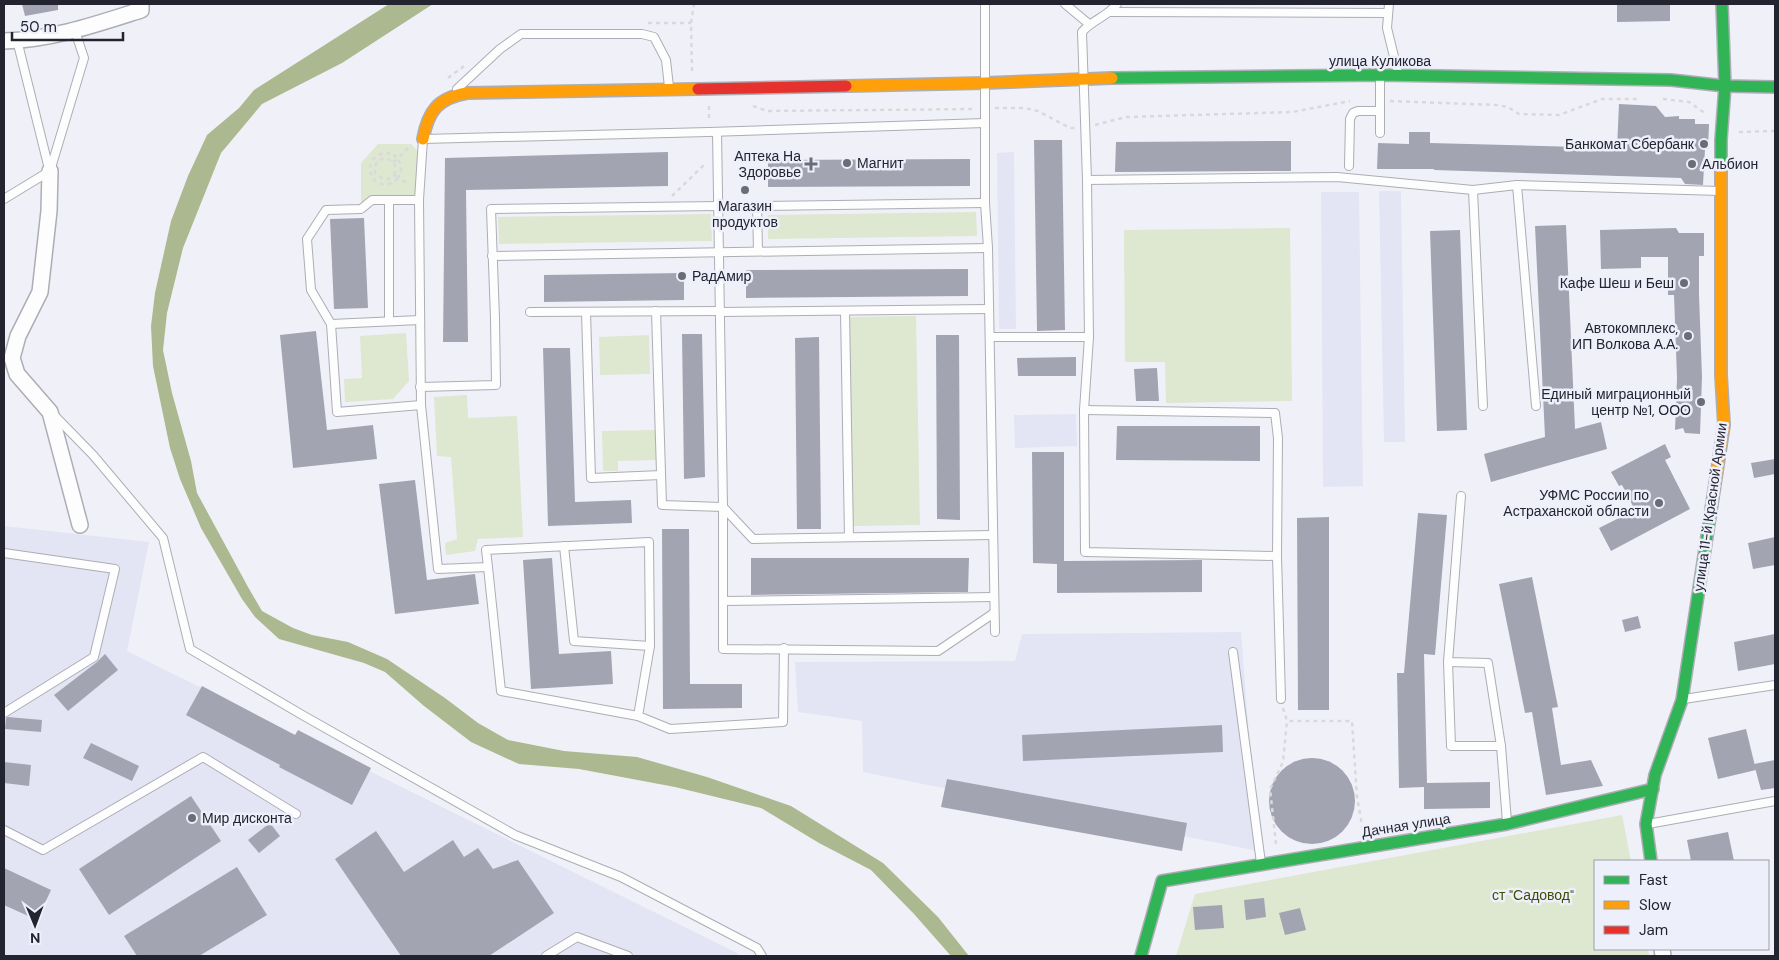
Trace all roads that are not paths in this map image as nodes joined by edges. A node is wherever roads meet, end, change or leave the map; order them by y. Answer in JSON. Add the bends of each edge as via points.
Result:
{"nodes":[{"id":1,"x":985,"y":4,"type":"edge"},
{"id":2,"x":1065,"y":4,"type":"edge"},
{"id":3,"x":1117,"y":4,"type":"edge"},
{"id":4,"x":1389,"y":4,"type":"edge"},
{"id":5,"x":1722,"y":4,"type":"edge"},
{"id":6,"x":141,"y":7,"type":"edge"},
{"id":7,"x":1111,"y":12,"type":"junction"},
{"id":8,"x":1388,"y":13,"type":"junction"},
{"id":9,"x":1090,"y":24,"type":"junction"},
{"id":10,"x":75,"y":31,"type":"junction"},
{"id":11,"x":10,"y":40,"type":"edge"},
{"id":12,"x":1398,"y":75,"type":"junction"},
{"id":13,"x":1380,"y":76,"type":"junction"},
{"id":14,"x":1084,"y":79,"type":"junction"},
{"id":15,"x":985,"y":83,"type":"junction"},
{"id":16,"x":1724,"y":86,"type":"junction"},
{"id":17,"x":1775,"y":87,"type":"edge"},
{"id":18,"x":670,"y":89,"type":"junction"},
{"id":19,"x":448,"y":98,"type":"junction"},
{"id":20,"x":1380,"y":111,"type":"junction"},
{"id":21,"x":985,"y":123,"type":"junction"},
{"id":22,"x":713,"y":132,"type":"junction"},
{"id":23,"x":1380,"y":133,"type":"dead end"},
{"id":24,"x":418,"y":141,"type":"junction"},
{"id":25,"x":1349,"y":166,"type":"dead end"},
{"id":26,"x":50,"y":171,"type":"junction"},
{"id":27,"x":1087,"y":180,"type":"junction"},
{"id":28,"x":1517,"y":185,"type":"junction"},
{"id":29,"x":1474,"y":190,"type":"junction"},
{"id":30,"x":1720,"y":191,"type":"junction"},
{"id":31,"x":4,"y":199,"type":"edge"},
{"id":32,"x":389,"y":200,"type":"junction"},
{"id":33,"x":419,"y":200,"type":"junction"},
{"id":34,"x":985,"y":203,"type":"junction"},
{"id":35,"x":719,"y":206,"type":"junction"},
{"id":36,"x":988,"y":248,"type":"junction"},
{"id":37,"x":758,"y":251,"type":"junction"},
{"id":38,"x":720,"y":252,"type":"junction"},
{"id":39,"x":492,"y":256,"type":"junction"},
{"id":40,"x":989,"y":309,"type":"junction"},
{"id":41,"x":845,"y":310,"type":"junction"},
{"id":42,"x":656,"y":311,"type":"junction"},
{"id":43,"x":530,"y":312,"type":"dead end"},
{"id":44,"x":586,"y":312,"type":"junction"},
{"id":45,"x":721,"y":312,"type":"junction"},
{"id":46,"x":420,"y":320,"type":"junction"},
{"id":47,"x":389,"y":321,"type":"junction"},
{"id":48,"x":331,"y":324,"type":"junction"},
{"id":49,"x":990,"y":337,"type":"junction"},
{"id":50,"x":1089,"y":337,"type":"junction"},
{"id":51,"x":420,"y":388,"type":"junction"},
{"id":52,"x":420,"y":405,"type":"junction"},
{"id":53,"x":1483,"y":406,"type":"dead end"},
{"id":54,"x":1536,"y":406,"type":"dead end"},
{"id":55,"x":1084,"y":410,"type":"junction"},
{"id":56,"x":50,"y":412,"type":"junction"},
{"id":57,"x":661,"y":475,"type":"junction"},
{"id":58,"x":1461,"y":496,"type":"dead end"},
{"id":59,"x":723,"y":507,"type":"junction"},
{"id":60,"x":80,"y":525,"type":"dead end"},
{"id":61,"x":993,"y":535,"type":"junction"},
{"id":62,"x":849,"y":538,"type":"junction"},
{"id":63,"x":564,"y":546,"type":"junction"},
{"id":64,"x":4,"y":553,"type":"edge"},
{"id":65,"x":1277,"y":556,"type":"junction"},
{"id":66,"x":488,"y":567,"type":"junction"},
{"id":67,"x":994,"y":597,"type":"junction"},
{"id":68,"x":723,"y":600,"type":"junction"},
{"id":69,"x":994,"y":613,"type":"junction"},
{"id":70,"x":995,"y":632,"type":"dead end"},
{"id":71,"x":650,"y":646,"type":"junction"},
{"id":72,"x":784,"y":648,"type":"junction"},
{"id":73,"x":1233,"y":652,"type":"dead end"},
{"id":74,"x":1448,"y":662,"type":"junction"},
{"id":75,"x":1775,"y":685,"type":"edge"},
{"id":76,"x":1281,"y":699,"type":"road end"},
{"id":77,"x":1682,"y":700,"type":"junction"},
{"id":78,"x":4,"y":713,"type":"edge"},
{"id":79,"x":638,"y":716,"type":"junction"},
{"id":80,"x":1501,"y":746,"type":"junction"},
{"id":81,"x":1653,"y":788,"type":"junction"},
{"id":82,"x":1775,"y":800,"type":"edge"},
{"id":83,"x":296,"y":814,"type":"dead end"},
{"id":84,"x":1507,"y":824,"type":"junction"},
{"id":85,"x":1646,"y":824,"type":"junction"},
{"id":86,"x":4,"y":830,"type":"edge"},
{"id":87,"x":1651,"y":860,"type":"edge"},
{"id":88,"x":1261,"y":865,"type":"junction"},
{"id":89,"x":546,"y":956,"type":"edge"},
{"id":90,"x":628,"y":956,"type":"edge"},
{"id":91,"x":762,"y":956,"type":"edge"},
{"id":92,"x":1141,"y":956,"type":"edge"}],
"edges":[{"from":1,"to":15,"type":"lane"},
{"from":2,"to":9,"type":"lane"},
{"from":3,"to":7,"type":"lane"},
{"from":4,"to":8,"type":"lane"},
{"from":5,"to":16,"type":"street","name":"улица 11-й Красной Армии"},
{"from":6,"to":10,"type":"street"},
{"from":7,"to":8,"type":"lane"},
{"from":7,"to":9,"type":"lane"},
{"from":8,"to":12,"type":"lane","via":[[1387,28]]},
{"from":9,"to":14,"type":"lane","via":[[1082,32]]},
{"from":10,"to":11,"type":"street"},
{"from":10,"to":26,"type":"lane","via":[[84,58]]},
{"from":11,"to":26,"type":"lane"},
{"from":12,"to":13,"type":"street","name":"улица Куликова"},
{"from":12,"to":16,"type":"street","name":"улица Куликова","via":[[1671,80]]},
{"from":13,"to":14,"type":"street","name":"улица Куликова"},
{"from":13,"to":20,"type":"lane"},
{"from":14,"to":15,"type":"street","name":"улица Куликова"},
{"from":14,"to":27,"type":"lane"},
{"from":15,"to":18,"type":"street","name":"улица Куликова"},
{"from":15,"to":21,"type":"lane"},
{"from":16,"to":17,"type":"street","name":"улица Куликова"},
{"from":16,"to":30,"type":"street","name":"улица 11-й Красной Армии"},
{"from":18,"to":19,"type":"street","name":"улица Куликова","via":[[467,93]]},
{"from":18,"to":19,"type":"lane","via":[[666,60],[654,37],[642,34],[521,34],[500,49]]},
{"from":19,"to":24,"type":"street","via":[[428,118]]},
{"from":20,"to":23,"type":"lane"},
{"from":20,"to":25,"type":"lane","via":[[1353,113],[1350,119]]},
{"from":21,"to":22,"type":"lane"},
{"from":21,"to":34,"type":"lane"},
{"from":22,"to":24,"type":"lane"},
{"from":22,"to":35,"type":"lane","via":[[718,152]]},
{"from":24,"to":33,"type":"lane"},
{"from":26,"to":31,"type":"lane"},
{"from":26,"to":56,"type":"street","via":[[40,292],[18,336],[12,358],[17,374]]},
{"from":27,"to":29,"type":"lane","via":[[1337,177]]},
{"from":27,"to":50,"type":"lane"},
{"from":28,"to":29,"type":"lane"},
{"from":28,"to":30,"type":"lane"},
{"from":28,"to":54,"type":"lane"},
{"from":29,"to":53,"type":"lane"},
{"from":30,"to":77,"type":"street","name":"улица 11-й Красной Армии","via":[[1724,425]]},
{"from":32,"to":33,"type":"lane"},
{"from":32,"to":47,"type":"lane"},
{"from":32,"to":48,"type":"lane","via":[[372,200],[361,209],[326,210],[307,239],[311,290]]},
{"from":33,"to":46,"type":"lane"},
{"from":34,"to":36,"type":"lane"},
{"from":34,"to":37,"type":"lane","via":[[757,206]]},
{"from":35,"to":38,"type":"lane"},
{"from":35,"to":39,"type":"lane","via":[[491,209]]},
{"from":36,"to":37,"type":"lane"},
{"from":36,"to":40,"type":"lane"},
{"from":37,"to":38,"type":"lane"},
{"from":38,"to":39,"type":"lane"},
{"from":38,"to":45,"type":"lane"},
{"from":39,"to":51,"type":"lane","via":[[496,385]]},
{"from":40,"to":41,"type":"lane"},
{"from":40,"to":49,"type":"lane"},
{"from":41,"to":45,"type":"lane"},
{"from":41,"to":62,"type":"lane"},
{"from":42,"to":44,"type":"lane"},
{"from":42,"to":45,"type":"lane"},
{"from":42,"to":57,"type":"lane"},
{"from":43,"to":44,"type":"lane"},
{"from":44,"to":57,"type":"lane","via":[[591,478]]},
{"from":45,"to":59,"type":"lane"},
{"from":46,"to":47,"type":"lane"},
{"from":46,"to":51,"type":"lane"},
{"from":47,"to":48,"type":"lane"},
{"from":48,"to":52,"type":"lane","via":[[337,412]]},
{"from":49,"to":50,"type":"lane"},
{"from":49,"to":61,"type":"lane"},
{"from":50,"to":55,"type":"lane"},
{"from":51,"to":52,"type":"lane"},
{"from":52,"to":66,"type":"lane","via":[[438,569]]},
{"from":55,"to":65,"type":"lane","via":[[1085,552]]},
{"from":55,"to":65,"type":"lane","via":[[1275,413],[1278,438]]},
{"from":56,"to":60,"type":"street"},
{"from":56,"to":91,"type":"lane","via":[[93,456],[163,538],[190,649],[515,835],[621,878],[757,948]]},
{"from":57,"to":59,"type":"lane","via":[[662,505]]},
{"from":58,"to":74,"type":"lane"},
{"from":59,"to":62,"type":"lane","via":[[754,539]]},
{"from":59,"to":68,"type":"lane"},
{"from":61,"to":62,"type":"lane"},
{"from":61,"to":67,"type":"lane"},
{"from":63,"to":66,"type":"lane","via":[[486,550]]},
{"from":63,"to":71,"type":"lane","via":[[574,641]]},
{"from":63,"to":71,"type":"lane","via":[[649,542]]},
{"from":64,"to":78,"type":"lane","via":[[115,569],[94,657]]},
{"from":65,"to":76,"type":"lane"},
{"from":66,"to":79,"type":"lane","via":[[501,691]]},
{"from":67,"to":68,"type":"lane"},
{"from":67,"to":69,"type":"lane"},
{"from":68,"to":72,"type":"lane","via":[[723,649]]},
{"from":69,"to":70,"type":"lane"},
{"from":69,"to":72,"type":"lane","via":[[938,651]]},
{"from":71,"to":79,"type":"lane"},
{"from":72,"to":79,"type":"lane","via":[[782,722],[670,729]]},
{"from":73,"to":88,"type":"lane"},
{"from":74,"to":80,"type":"lane","via":[[1488,663]]},
{"from":74,"to":80,"type":"lane","via":[[1451,746]]},
{"from":75,"to":77,"type":"lane"},
{"from":77,"to":81,"type":"street","name":"улица 11-й Красной Армии"},
{"from":80,"to":84,"type":"lane"},
{"from":81,"to":84,"type":"street","name":"Дачная улица"},
{"from":81,"to":85,"type":"street","name":"улица 11-й Красной Армии"},
{"from":82,"to":85,"type":"lane"},
{"from":83,"to":86,"type":"lane","via":[[203,757],[43,850]]},
{"from":84,"to":88,"type":"street","name":"Дачная улица"},
{"from":85,"to":87,"type":"street","name":"улица 11-й Красной Армии"},
{"from":88,"to":92,"type":"street","name":"Дачная улица","via":[[1162,881]]},
{"from":89,"to":90,"type":"lane","via":[[577,937]]}]}
